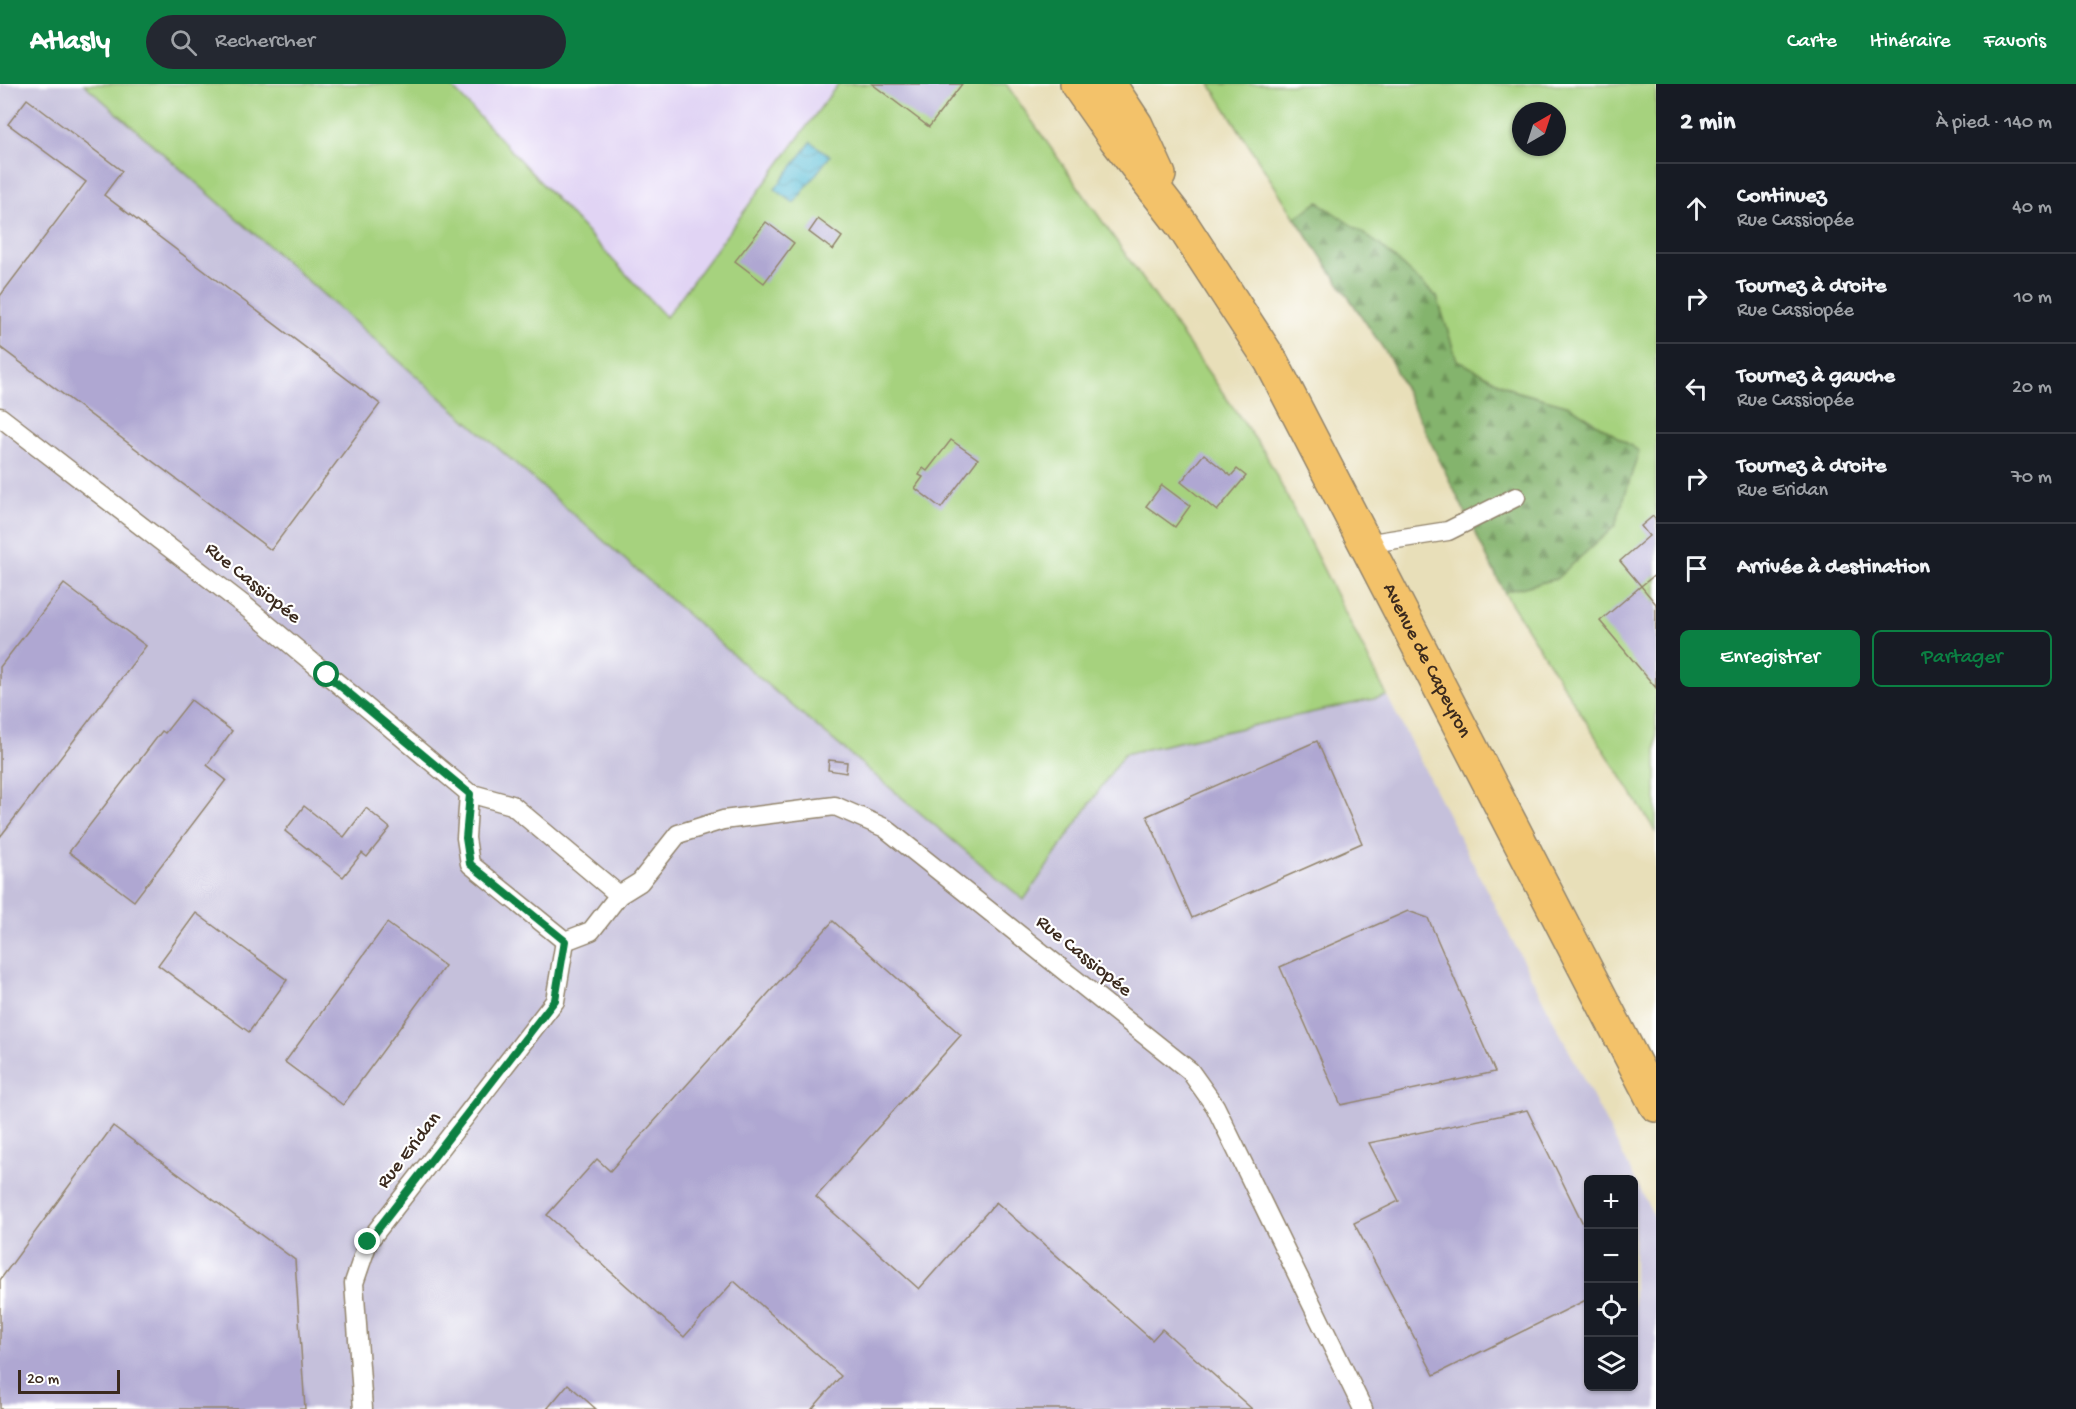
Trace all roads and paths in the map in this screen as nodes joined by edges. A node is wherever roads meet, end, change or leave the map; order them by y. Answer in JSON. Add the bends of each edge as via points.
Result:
{"nodes":[{"id":1,"x":1077,"y":84,"type":"edge"},
{"id":2,"x":1109,"y":84,"type":"edge"},
{"id":3,"x":1183,"y":226,"type":"junction"},
{"id":4,"x":0,"y":417,"type":"edge"},
{"id":5,"x":1516,"y":497,"type":"dead end"},
{"id":6,"x":1365,"y":544,"type":"junction"},
{"id":7,"x":470,"y":794,"type":"junction"},
{"id":8,"x":619,"y":895,"type":"junction"},
{"id":9,"x":565,"y":941,"type":"junction"},
{"id":10,"x":1656,"y":1105,"type":"edge"},
{"id":11,"x":363,"y":1409,"type":"edge"},
{"id":12,"x":1363,"y":1409,"type":"edge"}],
"edges":[{"from":1,"to":3,"type":"main road","name":"Avenue de Capeyron"},
{"from":2,"to":3,"type":"main road","name":"Avenue de Capeyron","via":[[1136,125]]},
{"from":3,"to":6,"type":"main road","name":"Avenue de Capeyron","via":[[1271,360]]},
{"from":4,"to":7,"type":"lane","name":"Rue Cassiopée","via":[[245,606]]},
{"from":5,"to":6,"type":"lane","via":[[1448,531]]},
{"from":6,"to":10,"type":"main road","name":"Avenue de Capeyron"},
{"from":7,"to":8,"type":"lane","name":"Rue Cassiopée","via":[[512,805]]},
{"from":7,"to":9,"type":"lane","via":[[466,838],[470,864]]},
{"from":8,"to":9,"type":"lane","name":"Rue Cassiopée","via":[[591,931]]},
{"from":8,"to":12,"type":"lane","name":"Rue Cassiopée","via":[[640,882],[678,834],[723,820],[835,807],[885,828],[1190,1071],[1215,1106]]},
{"from":9,"to":11,"type":"lane","name":"Rue Eridan","via":[[555,1000],[368,1242],[354,1283]]}]}
